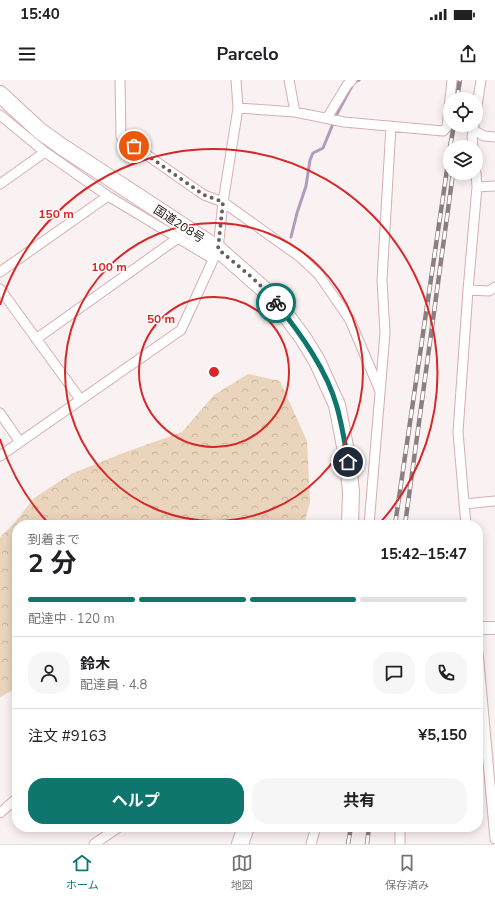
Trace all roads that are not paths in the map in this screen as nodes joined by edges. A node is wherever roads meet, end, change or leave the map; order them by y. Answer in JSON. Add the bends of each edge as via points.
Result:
{"nodes":[{"id":1,"x":120,"y":80,"type":"edge"},
{"id":2,"x":236,"y":80,"type":"edge"},
{"id":3,"x":289,"y":80,"type":"edge"},
{"id":4,"x":352,"y":80,"type":"edge"},
{"id":5,"x":452,"y":80,"type":"edge"},
{"id":6,"x":481,"y":80,"type":"edge"},
{"id":7,"x":479,"y":92,"type":"edge"},
{"id":8,"x":0,"y":94,"type":"edge"},
{"id":9,"x":238,"y":108,"type":"junction"},
{"id":10,"x":295,"y":112,"type":"junction"},
{"id":11,"x":0,"y":116,"type":"edge"},
{"id":12,"x":327,"y":118,"type":"junction"},
{"id":13,"x":391,"y":126,"type":"junction"},
{"id":14,"x":480,"y":132,"type":"edge"},
{"id":15,"x":495,"y":137,"type":"edge"},
{"id":16,"x":45,"y":152,"type":"junction"},
{"id":17,"x":476,"y":180,"type":"edge"},
{"id":18,"x":0,"y":184,"type":"edge"},
{"id":19,"x":495,"y":186,"type":"edge"},
{"id":20,"x":477,"y":187,"type":"junction"},
{"id":21,"x":108,"y":196,"type":"junction"},
{"id":22,"x":223,"y":202,"type":"junction"},
{"id":23,"x":178,"y":238,"type":"junction"},
{"id":24,"x":216,"y":254,"type":"junction"},
{"id":25,"x":0,"y":272,"type":"edge"},
{"id":26,"x":495,"y":287,"type":"edge"},
{"id":27,"x":0,"y":289,"type":"edge"},
{"id":28,"x":468,"y":290,"type":"junction"},
{"id":29,"x":36,"y":339,"type":"junction"},
{"id":30,"x":380,"y":391,"type":"junction"},
{"id":31,"x":80,"y":399,"type":"junction"},
{"id":32,"x":0,"y":413,"type":"edge"},
{"id":33,"x":20,"y":442,"type":"junction"},
{"id":34,"x":0,"y":456,"type":"edge"},
{"id":35,"x":495,"y":501,"type":"edge"},
{"id":36,"x":464,"y":504,"type":"junction"},
{"id":37,"x":350,"y":520,"type":"edge"},
{"id":38,"x":369,"y":520,"type":"edge"},
{"id":39,"x":466,"y":520,"type":"edge"},
{"id":40,"x":483,"y":628,"type":"edge"},
{"id":41,"x":495,"y":628,"type":"edge"},
{"id":42,"x":483,"y":707,"type":"edge"},
{"id":43,"x":12,"y":802,"type":"edge"},
{"id":44,"x":0,"y":813,"type":"edge"},
{"id":45,"x":112,"y":832,"type":"edge"},
{"id":46,"x":244,"y":832,"type":"edge"},
{"id":47,"x":315,"y":832,"type":"edge"},
{"id":48,"x":400,"y":832,"type":"edge"},
{"id":49,"x":495,"y":839,"type":"edge"},
{"id":50,"x":94,"y":844,"type":"edge"},
{"id":51,"x":240,"y":844,"type":"edge"},
{"id":52,"x":311,"y":844,"type":"edge"},
{"id":53,"x":400,"y":844,"type":"edge"}],
"edges":[{"from":1,"to":22,"type":"street","via":[[121,137],[204,195]]},
{"from":2,"to":9,"type":"street"},
{"from":3,"to":10,"type":"street"},
{"from":4,"to":12,"type":"street"},
{"from":5,"to":13,"type":"street","via":[[448,127],[443,131]]},
{"from":6,"to":7,"type":"street"},
{"from":8,"to":24,"type":"highway","name":"国道208号","via":[[40,131]]},
{"from":9,"to":10,"type":"street"},
{"from":9,"to":22,"type":"street"},
{"from":10,"to":12,"type":"street"},
{"from":11,"to":16,"type":"street"},
{"from":12,"to":13,"type":"street"},
{"from":13,"to":30,"type":"street","via":[[382,280],[385,333]]},
{"from":14,"to":15,"type":"street","via":[[484,136]]},
{"from":16,"to":18,"type":"street"},
{"from":16,"to":21,"type":"street"},
{"from":17,"to":20,"type":"street"},
{"from":19,"to":20,"type":"street"},
{"from":20,"to":28,"type":"street"},
{"from":21,"to":23,"type":"street"},
{"from":21,"to":25,"type":"street"},
{"from":22,"to":24,"type":"street"},
{"from":22,"to":30,"type":"street","via":[[300,257],[319,275],[350,320]]},
{"from":23,"to":24,"type":"street"},
{"from":23,"to":29,"type":"street"},
{"from":24,"to":31,"type":"street","via":[[181,330]]},
{"from":24,"to":37,"type":"highway","name":"国道208号","via":[[269,294],[303,338],[328,384],[337,405],[348,462]]},
{"from":26,"to":28,"type":"street","via":[[489,291]]},
{"from":27,"to":29,"type":"street"},
{"from":28,"to":36,"type":"street","via":[[458,432]]},
{"from":29,"to":31,"type":"street"},
{"from":30,"to":38,"type":"street"},
{"from":31,"to":33,"type":"street"},
{"from":32,"to":33,"type":"street"},
{"from":33,"to":34,"type":"street"},
{"from":35,"to":36,"type":"street"},
{"from":36,"to":39,"type":"street"},
{"from":40,"to":41,"type":"street"},
{"from":42,"to":49,"type":"street"},
{"from":43,"to":44,"type":"street"},
{"from":45,"to":50,"type":"street"},
{"from":46,"to":51,"type":"highway"},
{"from":47,"to":52,"type":"street"},
{"from":48,"to":53,"type":"street"}]}
